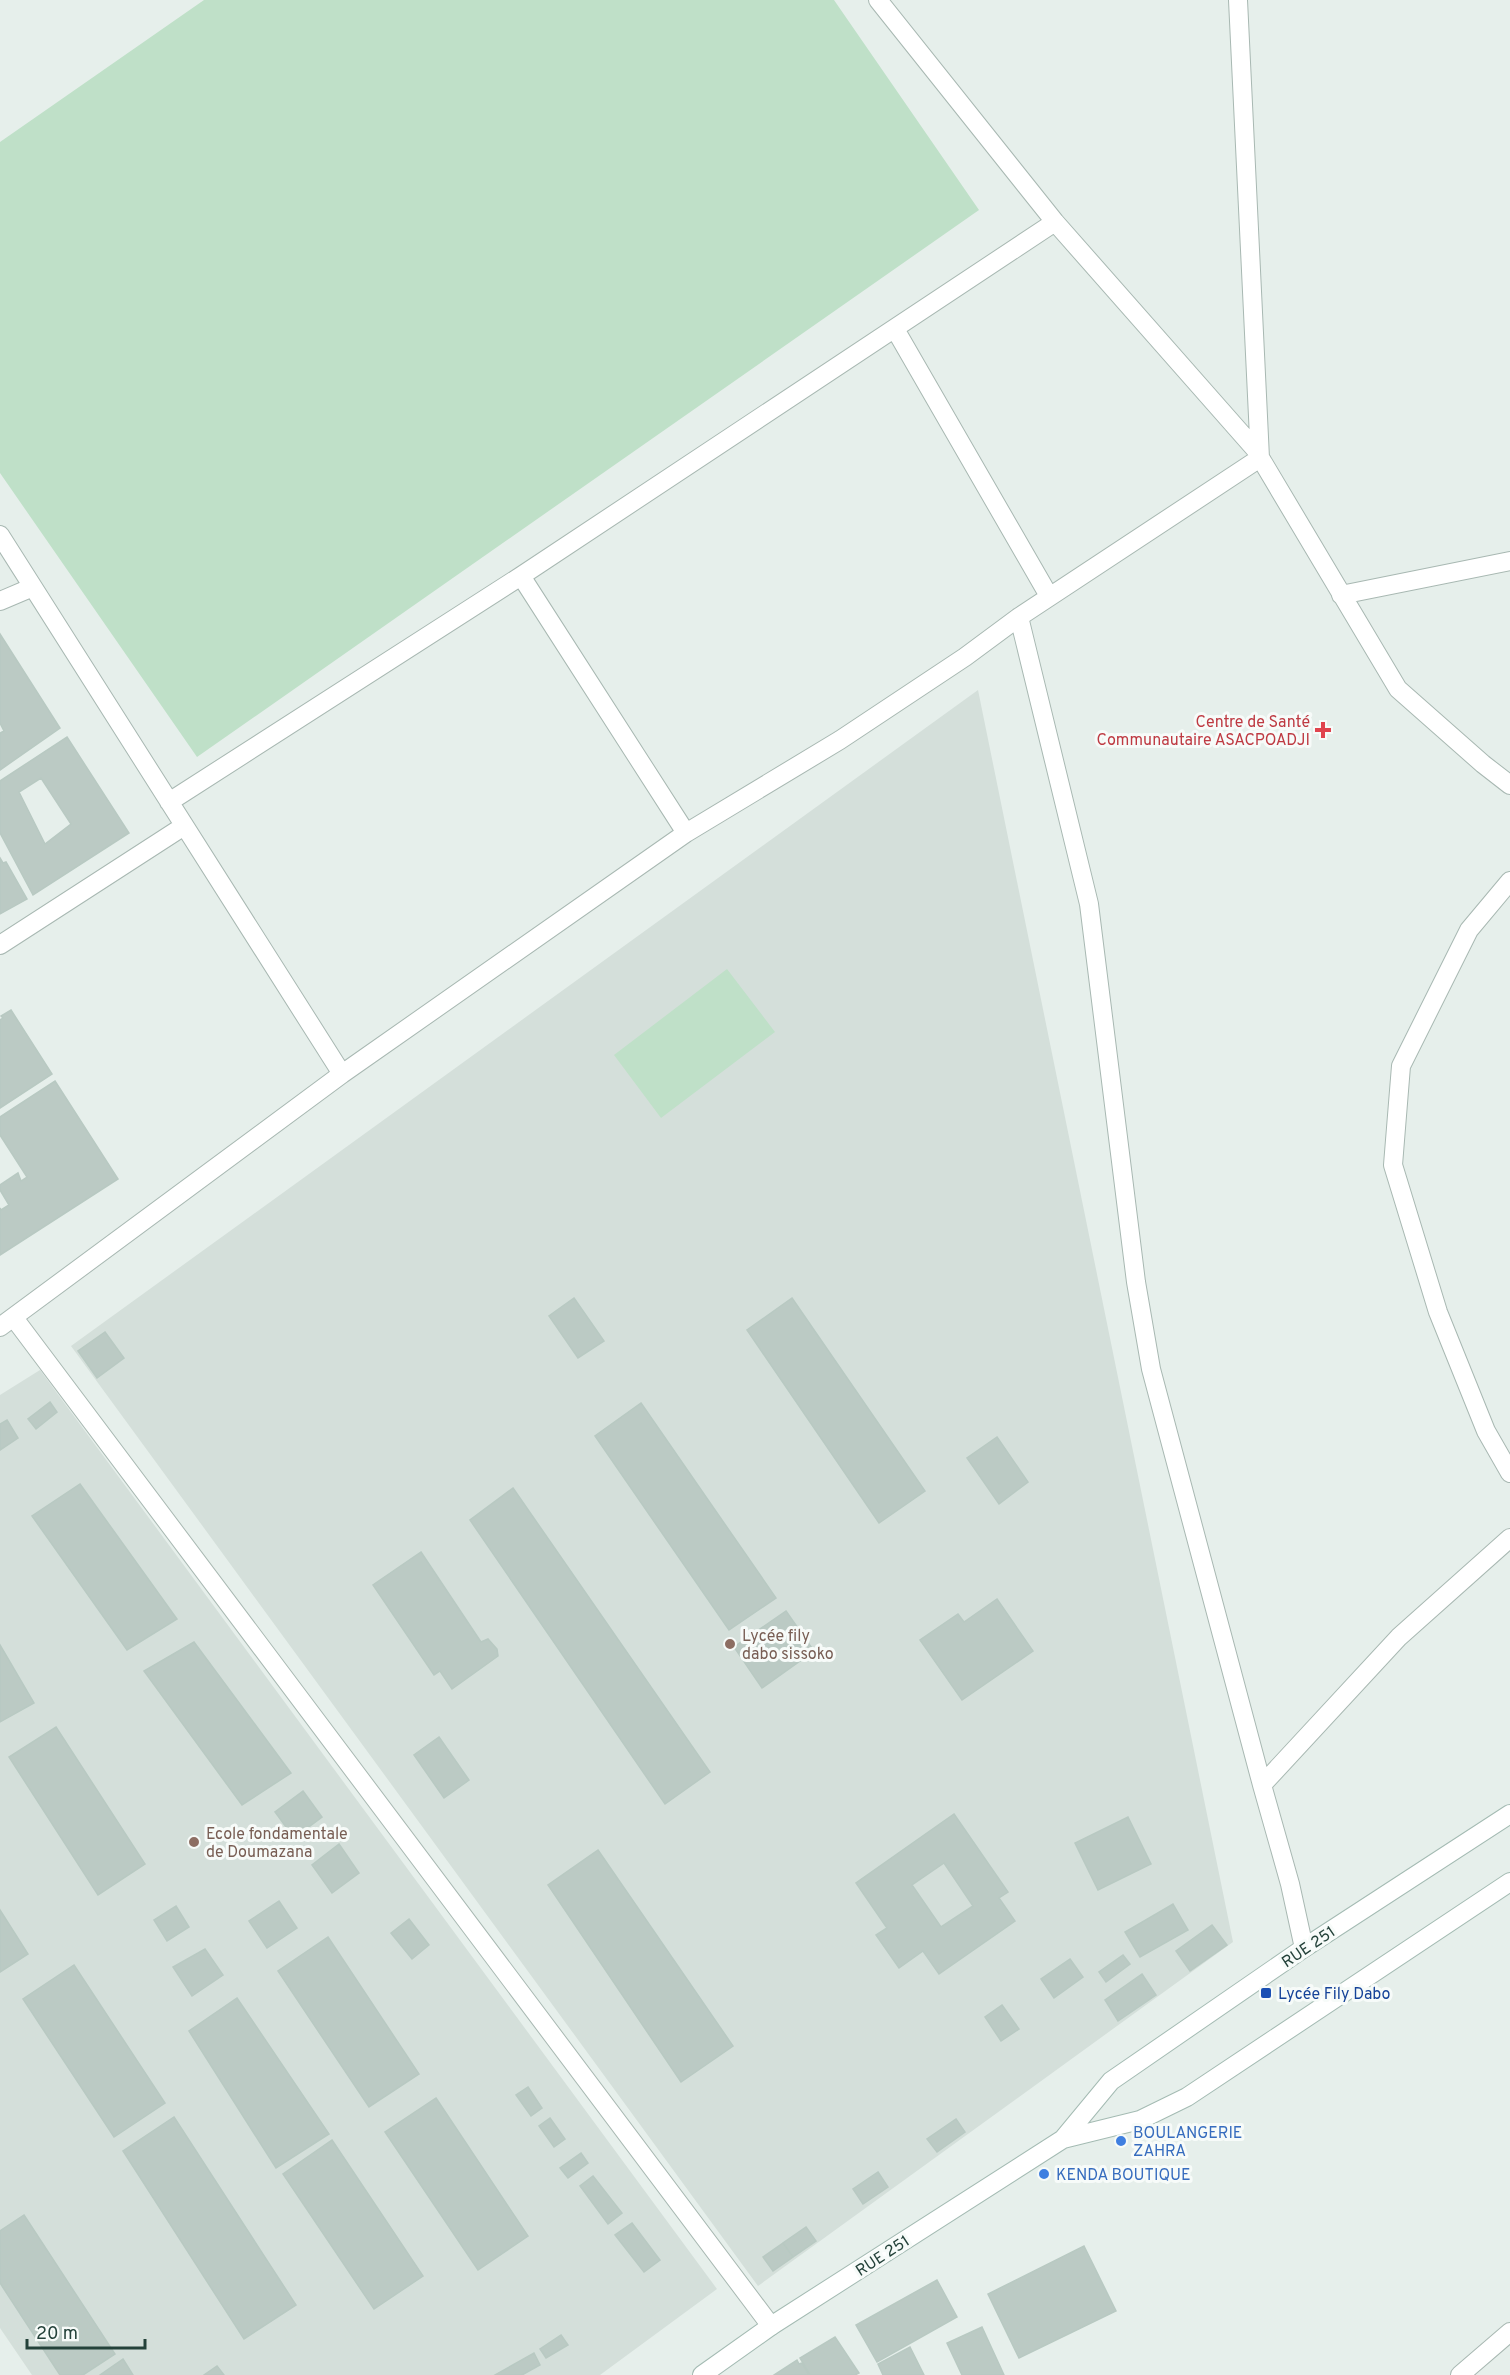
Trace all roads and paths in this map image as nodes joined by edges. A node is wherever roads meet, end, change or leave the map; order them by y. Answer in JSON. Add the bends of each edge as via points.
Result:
{"nodes":[{"id":1,"x":878,"y":0,"type":"edge"},
{"id":2,"x":1238,"y":0,"type":"edge"},
{"id":3,"x":1054,"y":222,"type":"junction"},
{"id":4,"x":894,"y":329,"type":"junction"},
{"id":5,"x":1260,"y":459,"type":"junction"},
{"id":6,"x":0,"y":535,"type":"edge"},
{"id":7,"x":1510,"y":561,"type":"edge"},
{"id":8,"x":520,"y":576,"type":"junction"},
{"id":9,"x":33,"y":586,"type":"junction"},
{"id":10,"x":1341,"y":595,"type":"junction"},
{"id":11,"x":1049,"y":596,"type":"junction"},
{"id":12,"x":0,"y":601,"type":"edge"},
{"id":13,"x":1019,"y":616,"type":"junction"},
{"id":14,"x":1510,"y":784,"type":"edge"},
{"id":15,"x":169,"y":802,"type":"junction"},
{"id":16,"x":184,"y":826,"type":"junction"},
{"id":17,"x":686,"y":833,"type":"junction"},
{"id":18,"x":1510,"y":881,"type":"edge"},
{"id":19,"x":0,"y":945,"type":"edge"},
{"id":20,"x":342,"y":1074,"type":"junction"},
{"id":21,"x":7,"y":1322,"type":"edge"},
{"id":22,"x":1510,"y":1473,"type":"edge"},
{"id":23,"x":1510,"y":1539,"type":"edge"},
{"id":24,"x":1262,"y":1785,"type":"junction"},
{"id":25,"x":1510,"y":1814,"type":"edge"},
{"id":26,"x":1510,"y":1882,"type":"edge"},
{"id":27,"x":1304,"y":1948,"type":"junction"},
{"id":28,"x":1064,"y":2139,"type":"junction"},
{"id":29,"x":771,"y":2326,"type":"junction"},
{"id":30,"x":1510,"y":2332,"type":"edge"},
{"id":31,"x":702,"y":2375,"type":"edge"},
{"id":32,"x":1460,"y":2375,"type":"edge"}],
"edges":[{"from":1,"to":3,"type":"street"},
{"from":2,"to":5,"type":"street"},
{"from":3,"to":4,"type":"street"},
{"from":3,"to":5,"type":"street"},
{"from":4,"to":8,"type":"street"},
{"from":4,"to":11,"type":"street"},
{"from":5,"to":10,"type":"street"},
{"from":5,"to":11,"type":"street"},
{"from":6,"to":9,"type":"street"},
{"from":7,"to":10,"type":"street"},
{"from":8,"to":15,"type":"street"},
{"from":8,"to":17,"type":"street"},
{"from":9,"to":12,"type":"street"},
{"from":9,"to":15,"type":"street"},
{"from":10,"to":14,"type":"street","via":[[1398,689]]},
{"from":11,"to":13,"type":"street"},
{"from":13,"to":17,"type":"street","via":[[840,740]]},
{"from":13,"to":24,"type":"street","via":[[1089,904],[1150,1369]]},
{"from":15,"to":16,"type":"street"},
{"from":16,"to":19,"type":"street"},
{"from":16,"to":20,"type":"street"},
{"from":17,"to":20,"type":"street"},
{"from":18,"to":22,"type":"street","via":[[1469,930],[1401,1066],[1393,1165],[1438,1312],[1486,1431]]},
{"from":20,"to":21,"type":"street"},
{"from":21,"to":29,"type":"street"},
{"from":23,"to":24,"type":"street","via":[[1399,1637]]},
{"from":24,"to":27,"type":"street"},
{"from":25,"to":27,"type":"street","name":"RUE 251"},
{"from":26,"to":28,"type":"street","name":"RUE 251","via":[[1187,2097],[1140,2120]]},
{"from":27,"to":28,"type":"street","name":"RUE 251","via":[[1111,2081]]},
{"from":28,"to":29,"type":"street","name":"RUE 251"},
{"from":29,"to":31,"type":"street","name":"RUE 251"},
{"from":30,"to":32,"type":"street"}]}
